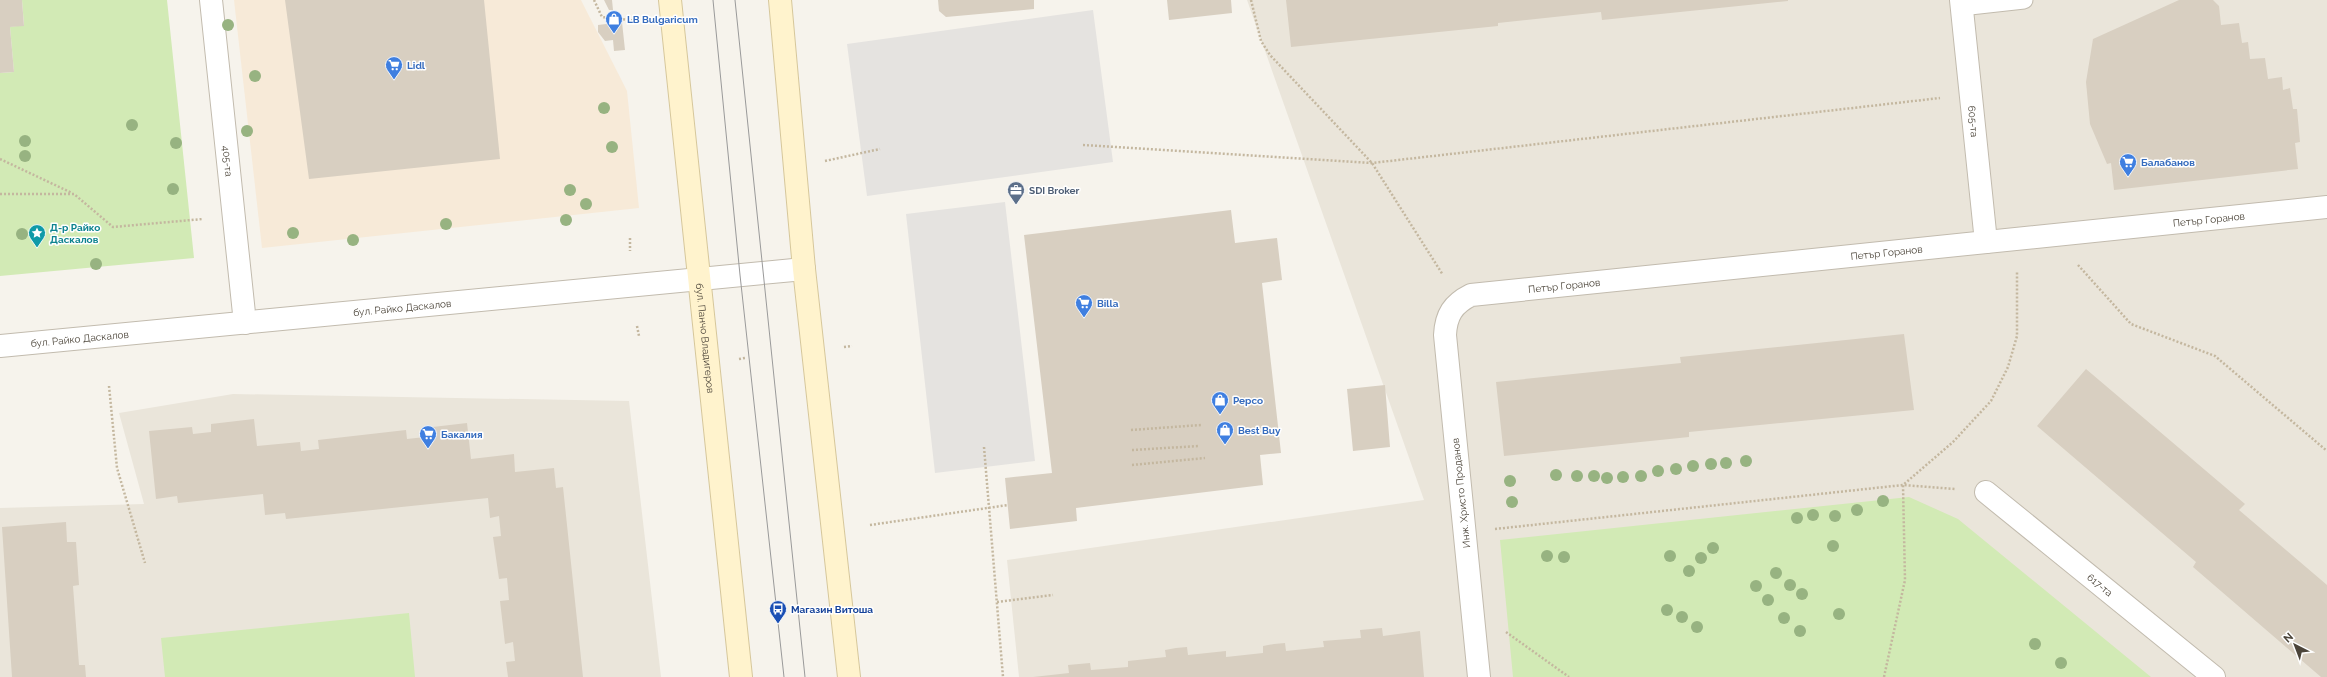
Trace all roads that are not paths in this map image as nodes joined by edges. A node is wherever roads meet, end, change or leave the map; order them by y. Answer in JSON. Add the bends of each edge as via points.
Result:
{"nodes":[{"id":1,"x":211,"y":0,"type":"edge"},
{"id":2,"x":670,"y":0,"type":"edge"},
{"id":3,"x":780,"y":0,"type":"edge"},
{"id":4,"x":2024,"y":0,"type":"edge"},
{"id":5,"x":1961,"y":3,"type":"edge"},
{"id":6,"x":2327,"y":206,"type":"edge"},
{"id":7,"x":1986,"y":242,"type":"junction"},
{"id":8,"x":804,"y":269,"type":"junction"},
{"id":9,"x":699,"y":279,"type":"junction"},
{"id":10,"x":1455,"y":306,"type":"joint"},
{"id":11,"x":245,"y":323,"type":"junction"},
{"id":12,"x":0,"y":346,"type":"edge"},
{"id":13,"x":1986,"y":492,"type":"road end"},
{"id":14,"x":741,"y":677,"type":"edge"},
{"id":15,"x":849,"y":677,"type":"edge"},
{"id":16,"x":1479,"y":677,"type":"edge"},
{"id":17,"x":2214,"y":677,"type":"edge"}],
"edges":[{"from":1,"to":11,"type":"street","name":"405-та"},
{"from":2,"to":9,"type":"main road","name":"бул. Панчо Владигеров"},
{"from":3,"to":8,"type":"main road"},
{"from":4,"to":5,"type":"lane"},
{"from":5,"to":7,"type":"street","name":"605-та"},
{"from":6,"to":7,"type":"street","name":"Петър Горанов"},
{"from":7,"to":10,"type":"street","name":"Петър Горанов","via":[[1471,295]]},
{"from":8,"to":9,"type":"street","name":"бул. Райко Даскалов"},
{"from":8,"to":15,"type":"main road"},
{"from":9,"to":11,"type":"street","name":"бул. Райко Даскалов"},
{"from":9,"to":14,"type":"main road","name":"бул. Панчо Владигеров"},
{"from":10,"to":16,"type":"street","name":"Инж. Христо Проданов","via":[[1446,322],[1445,335]]},
{"from":11,"to":12,"type":"street","name":"бул. Райко Даскалов"},
{"from":13,"to":17,"type":"street","name":"617-та"}]}
